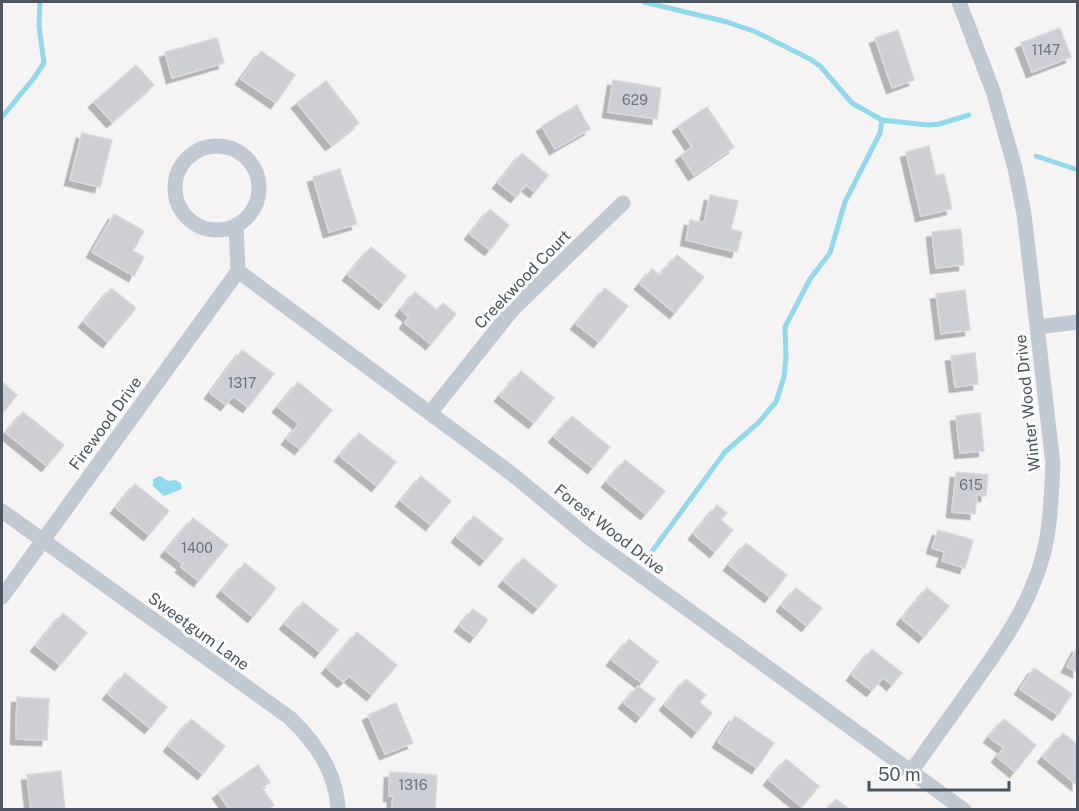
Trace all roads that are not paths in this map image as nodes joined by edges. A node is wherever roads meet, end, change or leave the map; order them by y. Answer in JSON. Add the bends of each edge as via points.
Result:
{"nodes":[{"id":1,"x":960,"y":2,"type":"edge"},
{"id":2,"x":623,"y":203,"type":"dead end"},
{"id":3,"x":236,"y":225,"type":"junction"},
{"id":4,"x":238,"y":272,"type":"junction"},
{"id":5,"x":1077,"y":322,"type":"edge"},
{"id":6,"x":1037,"y":327,"type":"junction"},
{"id":7,"x":430,"y":413,"type":"junction"},
{"id":8,"x":2,"y":511,"type":"edge"},
{"id":9,"x":42,"y":540,"type":"junction"},
{"id":10,"x":2,"y":597,"type":"edge"},
{"id":11,"x":911,"y":772,"type":"junction"},
{"id":12,"x":338,"y":810,"type":"edge"},
{"id":13,"x":964,"y":810,"type":"edge"}],
"edges":[{"from":1,"to":6,"type":"street","name":"Winter Wood Drive","via":[[993,91],[1015,168]]},
{"from":2,"to":7,"type":"street","name":"Creekwood Court","via":[[513,309]]},
{"from":3,"to":3,"type":"street","via":[[248,216],[258,196],[254,167],[228,147],[196,151],[187,157],[175,180],[177,204],[185,216],[200,226],[224,230]]},
{"from":3,"to":4,"type":"street"},
{"from":4,"to":7,"type":"street","name":"Forest Wood Drive"},
{"from":4,"to":9,"type":"street","name":"Firewood Drive"},
{"from":5,"to":6,"type":"street"},
{"from":6,"to":11,"type":"street","name":"Winter Wood Drive","via":[[1053,464],[1042,559],[1007,638]]},
{"from":7,"to":11,"type":"street","name":"Forest Wood Drive","via":[[588,537]]},
{"from":8,"to":9,"type":"street","name":"Sweetgum Lane"},
{"from":9,"to":10,"type":"street","name":"Firewood Drive"},
{"from":9,"to":12,"type":"street","name":"Sweetgum Lane","via":[[290,718],[308,735],[329,771]]},
{"from":11,"to":13,"type":"street","name":"Forest Wood Drive"}]}
